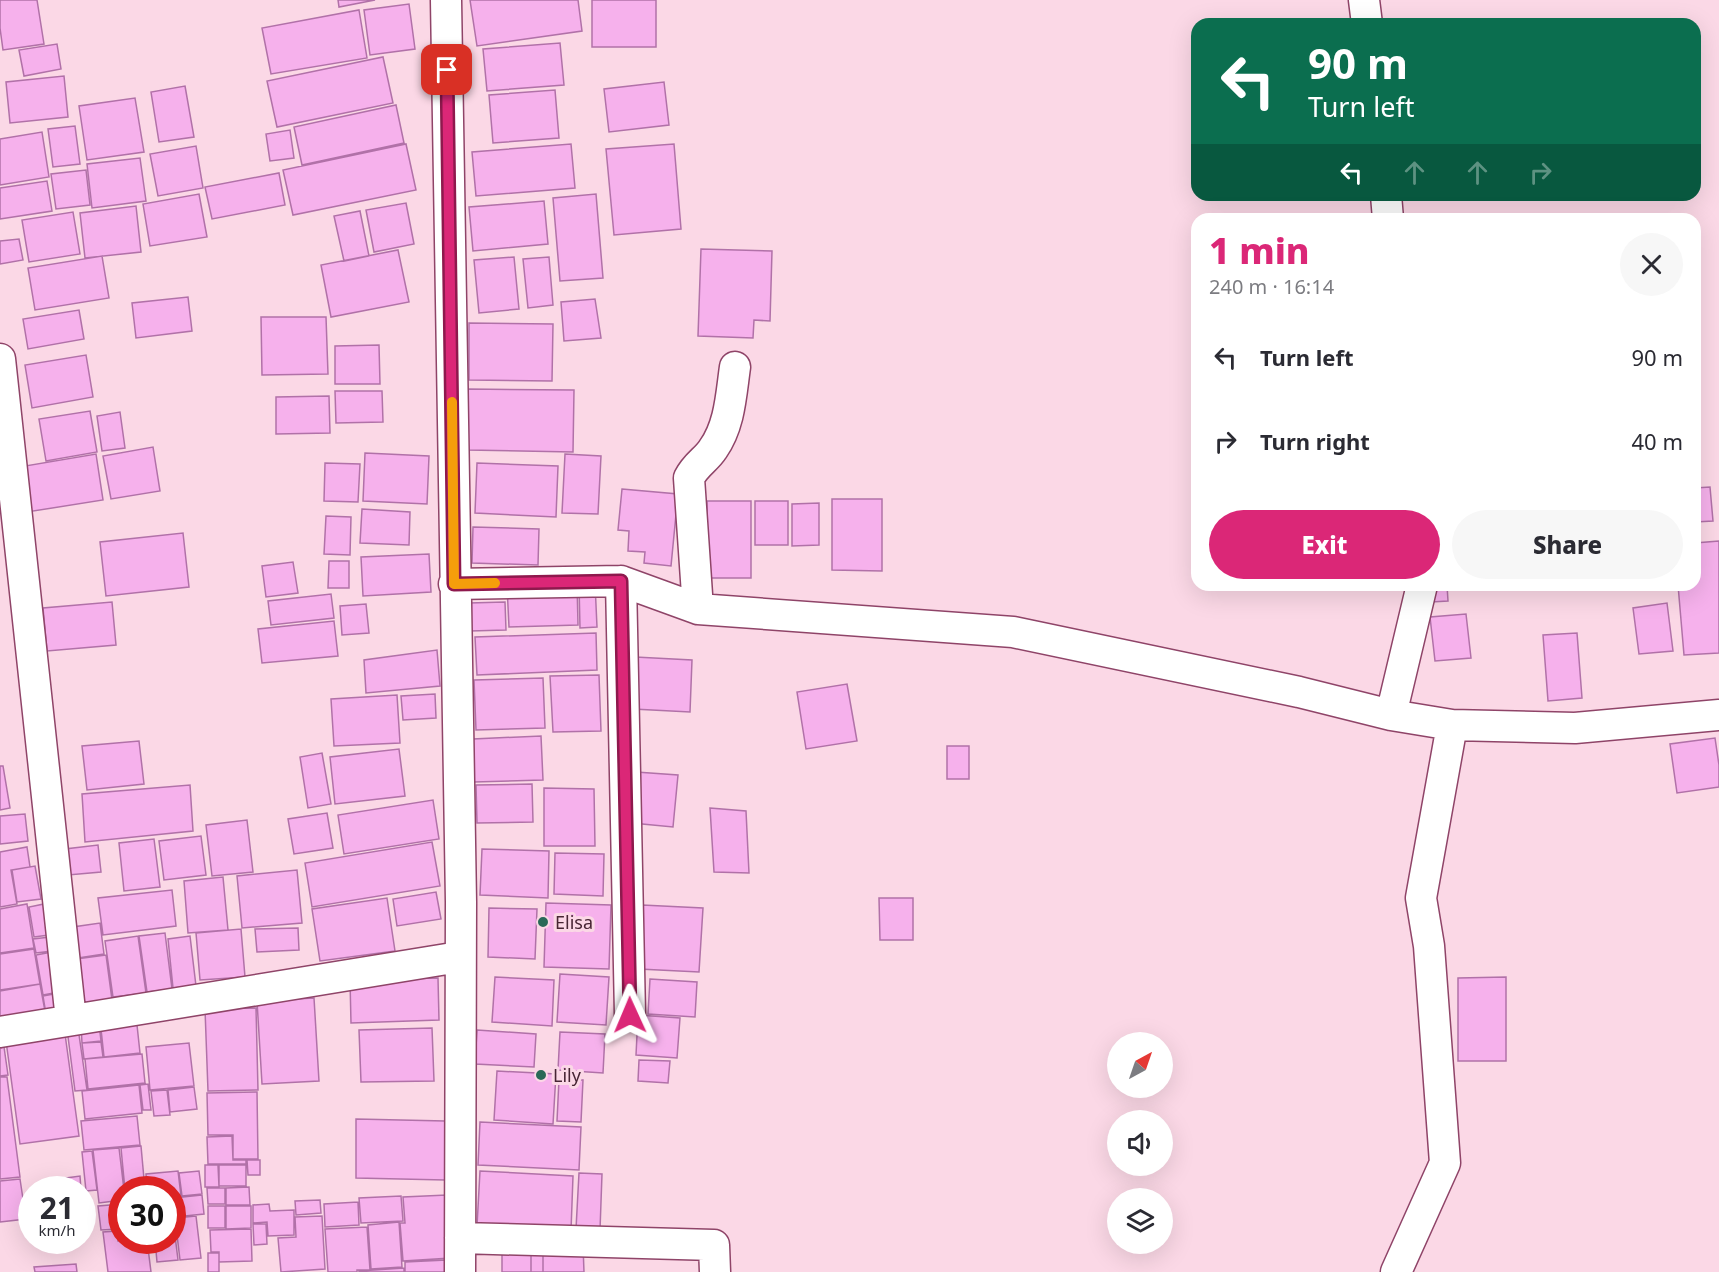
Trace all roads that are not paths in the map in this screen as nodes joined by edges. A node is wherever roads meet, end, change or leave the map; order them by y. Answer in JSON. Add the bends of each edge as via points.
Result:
{"nodes":[{"id":1,"x":446,"y":0,"type":"edge"},
{"id":2,"x":1364,"y":0,"type":"edge"},
{"id":3,"x":1366,"y":18,"type":"edge"},
{"id":4,"x":0,"y":358,"type":"edge"},
{"id":5,"x":735,"y":367,"type":"dead end"},
{"id":6,"x":621,"y":581,"type":"junction"},
{"id":7,"x":454,"y":584,"type":"junction"},
{"id":8,"x":1421,"y":591,"type":"edge"},
{"id":9,"x":698,"y":609,"type":"junction"},
{"id":10,"x":1391,"y":715,"type":"junction"},
{"id":11,"x":1719,"y":715,"type":"edge"},
{"id":12,"x":1452,"y":725,"type":"junction"},
{"id":13,"x":459,"y":957,"type":"junction"},
{"id":14,"x":630,"y":1015,"type":"dead end"},
{"id":15,"x":71,"y":1020,"type":"junction"},
{"id":16,"x":0,"y":1032,"type":"edge"},
{"id":17,"x":460,"y":1238,"type":"junction"},
{"id":18,"x":460,"y":1272,"type":"edge"},
{"id":19,"x":715,"y":1272,"type":"edge"},
{"id":20,"x":1396,"y":1272,"type":"edge"}],
"edges":[{"from":1,"to":7,"type":"street"},
{"from":2,"to":3,"type":"street"},
{"from":4,"to":15,"type":"street"},
{"from":5,"to":9,"type":"street","via":[[727,421],[713,450],[694,467],[689,478]]},
{"from":6,"to":7,"type":"street"},
{"from":6,"to":9,"type":"street"},
{"from":6,"to":14,"type":"street"},
{"from":7,"to":13,"type":"street"},
{"from":8,"to":10,"type":"street"},
{"from":9,"to":10,"type":"street","via":[[1013,632]]},
{"from":10,"to":12,"type":"street"},
{"from":11,"to":12,"type":"street","via":[[1575,728]]},
{"from":12,"to":20,"type":"street","via":[[1421,898],[1429,946],[1445,1163]]},
{"from":13,"to":15,"type":"street"},
{"from":13,"to":17,"type":"street"},
{"from":15,"to":16,"type":"street"},
{"from":17,"to":18,"type":"street"},
{"from":17,"to":19,"type":"street","via":[[714,1245]]}]}
